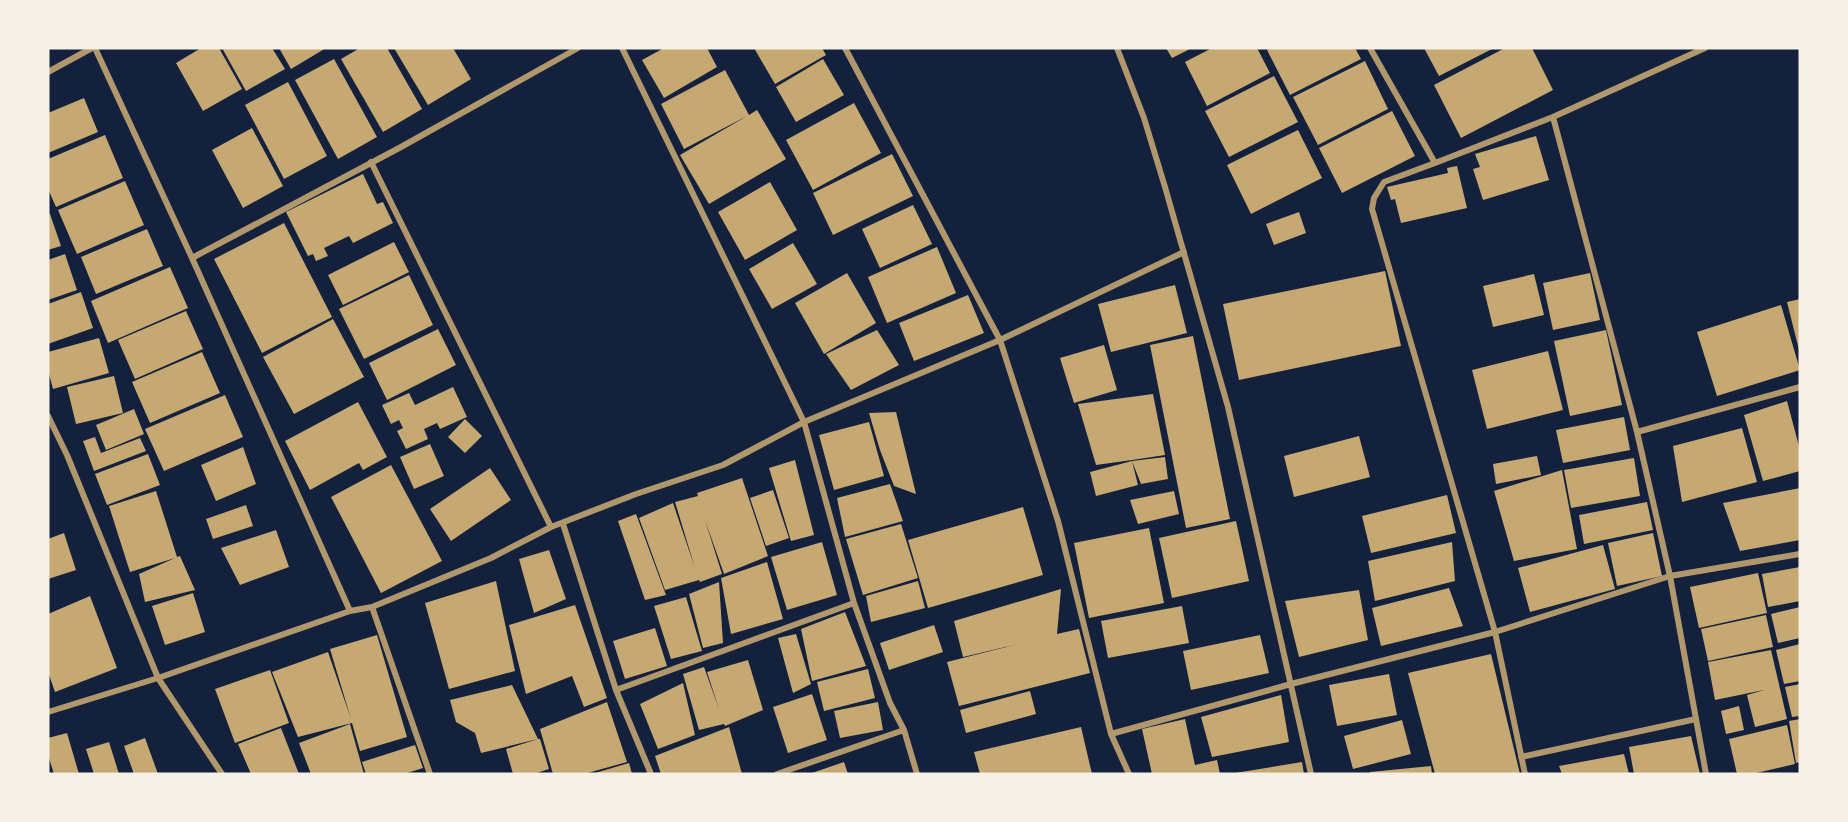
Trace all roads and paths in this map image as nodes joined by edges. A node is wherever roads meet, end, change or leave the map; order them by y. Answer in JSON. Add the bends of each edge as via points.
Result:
{"nodes":[{"id":1,"x":94,"y":48,"type":"edge"},
{"id":2,"x":578,"y":48,"type":"edge"},
{"id":3,"x":622,"y":48,"type":"edge"},
{"id":4,"x":844,"y":48,"type":"edge"},
{"id":5,"x":1117,"y":48,"type":"edge"},
{"id":6,"x":1370,"y":48,"type":"edge"},
{"id":7,"x":1705,"y":48,"type":"edge"},
{"id":8,"x":48,"y":72,"type":"edge"},
{"id":9,"x":1553,"y":117,"type":"junction"},
{"id":10,"x":371,"y":162,"type":"junction"},
{"id":11,"x":1435,"y":163,"type":"junction"},
{"id":12,"x":1184,"y":252,"type":"junction"},
{"id":13,"x":192,"y":258,"type":"junction"},
{"id":14,"x":1000,"y":340,"type":"junction"},
{"id":15,"x":1800,"y":387,"type":"edge"},
{"id":16,"x":48,"y":416,"type":"edge"},
{"id":17,"x":804,"y":422,"type":"junction"},
{"id":18,"x":1637,"y":432,"type":"junction"},
{"id":19,"x":563,"y":524,"type":"junction"},
{"id":20,"x":551,"y":527,"type":"junction"},
{"id":21,"x":1800,"y":554,"type":"edge"},
{"id":22,"x":1670,"y":576,"type":"junction"},
{"id":23,"x":854,"y":603,"type":"junction"},
{"id":24,"x":372,"y":607,"type":"junction"},
{"id":25,"x":350,"y":611,"type":"junction"},
{"id":26,"x":1495,"y":632,"type":"junction"},
{"id":27,"x":158,"y":678,"type":"junction"},
{"id":28,"x":1291,"y":684,"type":"junction"},
{"id":29,"x":616,"y":690,"type":"junction"},
{"id":30,"x":48,"y":712,"type":"edge"},
{"id":31,"x":1696,"y":719,"type":"junction"},
{"id":32,"x":903,"y":730,"type":"junction"},
{"id":33,"x":1111,"y":734,"type":"junction"},
{"id":34,"x":1521,"y":757,"type":"junction"},
{"id":35,"x":222,"y":774,"type":"edge"},
{"id":36,"x":430,"y":774,"type":"edge"},
{"id":37,"x":651,"y":774,"type":"edge"},
{"id":38,"x":777,"y":774,"type":"edge"},
{"id":39,"x":917,"y":774,"type":"edge"},
{"id":40,"x":1129,"y":774,"type":"edge"},
{"id":41,"x":1311,"y":774,"type":"edge"},
{"id":42,"x":1524,"y":774,"type":"edge"},
{"id":43,"x":1706,"y":774,"type":"edge"}],
"edges":[{"from":1,"to":8,"type":"street"},
{"from":1,"to":13,"type":"street"},
{"from":2,"to":10,"type":"street"},
{"from":3,"to":17,"type":"street"},
{"from":4,"to":14,"type":"street"},
{"from":5,"to":12,"type":"street","via":[[1144,118]]},
{"from":6,"to":11,"type":"street"},
{"from":7,"to":9,"type":"street"},
{"from":9,"to":11,"type":"street"},
{"from":9,"to":18,"type":"street"},
{"from":10,"to":13,"type":"street"},
{"from":10,"to":20,"type":"street"},
{"from":11,"to":26,"type":"street","via":[[1384,182],[1372,209]]},
{"from":12,"to":14,"type":"street"},
{"from":12,"to":28,"type":"street","via":[[1228,407]]},
{"from":13,"to":25,"type":"street"},
{"from":14,"to":17,"type":"street"},
{"from":14,"to":33,"type":"street","via":[[1058,521]]},
{"from":15,"to":18,"type":"street"},
{"from":16,"to":27,"type":"street","via":[[68,455]]},
{"from":17,"to":19,"type":"street","via":[[723,465]]},
{"from":17,"to":23,"type":"street"},
{"from":18,"to":22,"type":"street"},
{"from":19,"to":20,"type":"street"},
{"from":19,"to":29,"type":"street"},
{"from":20,"to":24,"type":"street","via":[[491,558]]},
{"from":21,"to":22,"type":"street"},
{"from":22,"to":26,"type":"street"},
{"from":22,"to":31,"type":"street"},
{"from":23,"to":29,"type":"street"},
{"from":23,"to":32,"type":"street"},
{"from":24,"to":25,"type":"street"},
{"from":24,"to":36,"type":"street"},
{"from":25,"to":27,"type":"street"},
{"from":26,"to":28,"type":"street"},
{"from":26,"to":34,"type":"street"},
{"from":27,"to":30,"type":"street"},
{"from":27,"to":35,"type":"street"},
{"from":28,"to":33,"type":"street"},
{"from":28,"to":41,"type":"street"},
{"from":29,"to":37,"type":"street"},
{"from":31,"to":34,"type":"street"},
{"from":31,"to":43,"type":"street"},
{"from":32,"to":38,"type":"street"},
{"from":32,"to":39,"type":"street"},
{"from":33,"to":40,"type":"street"},
{"from":34,"to":42,"type":"street"}]}
